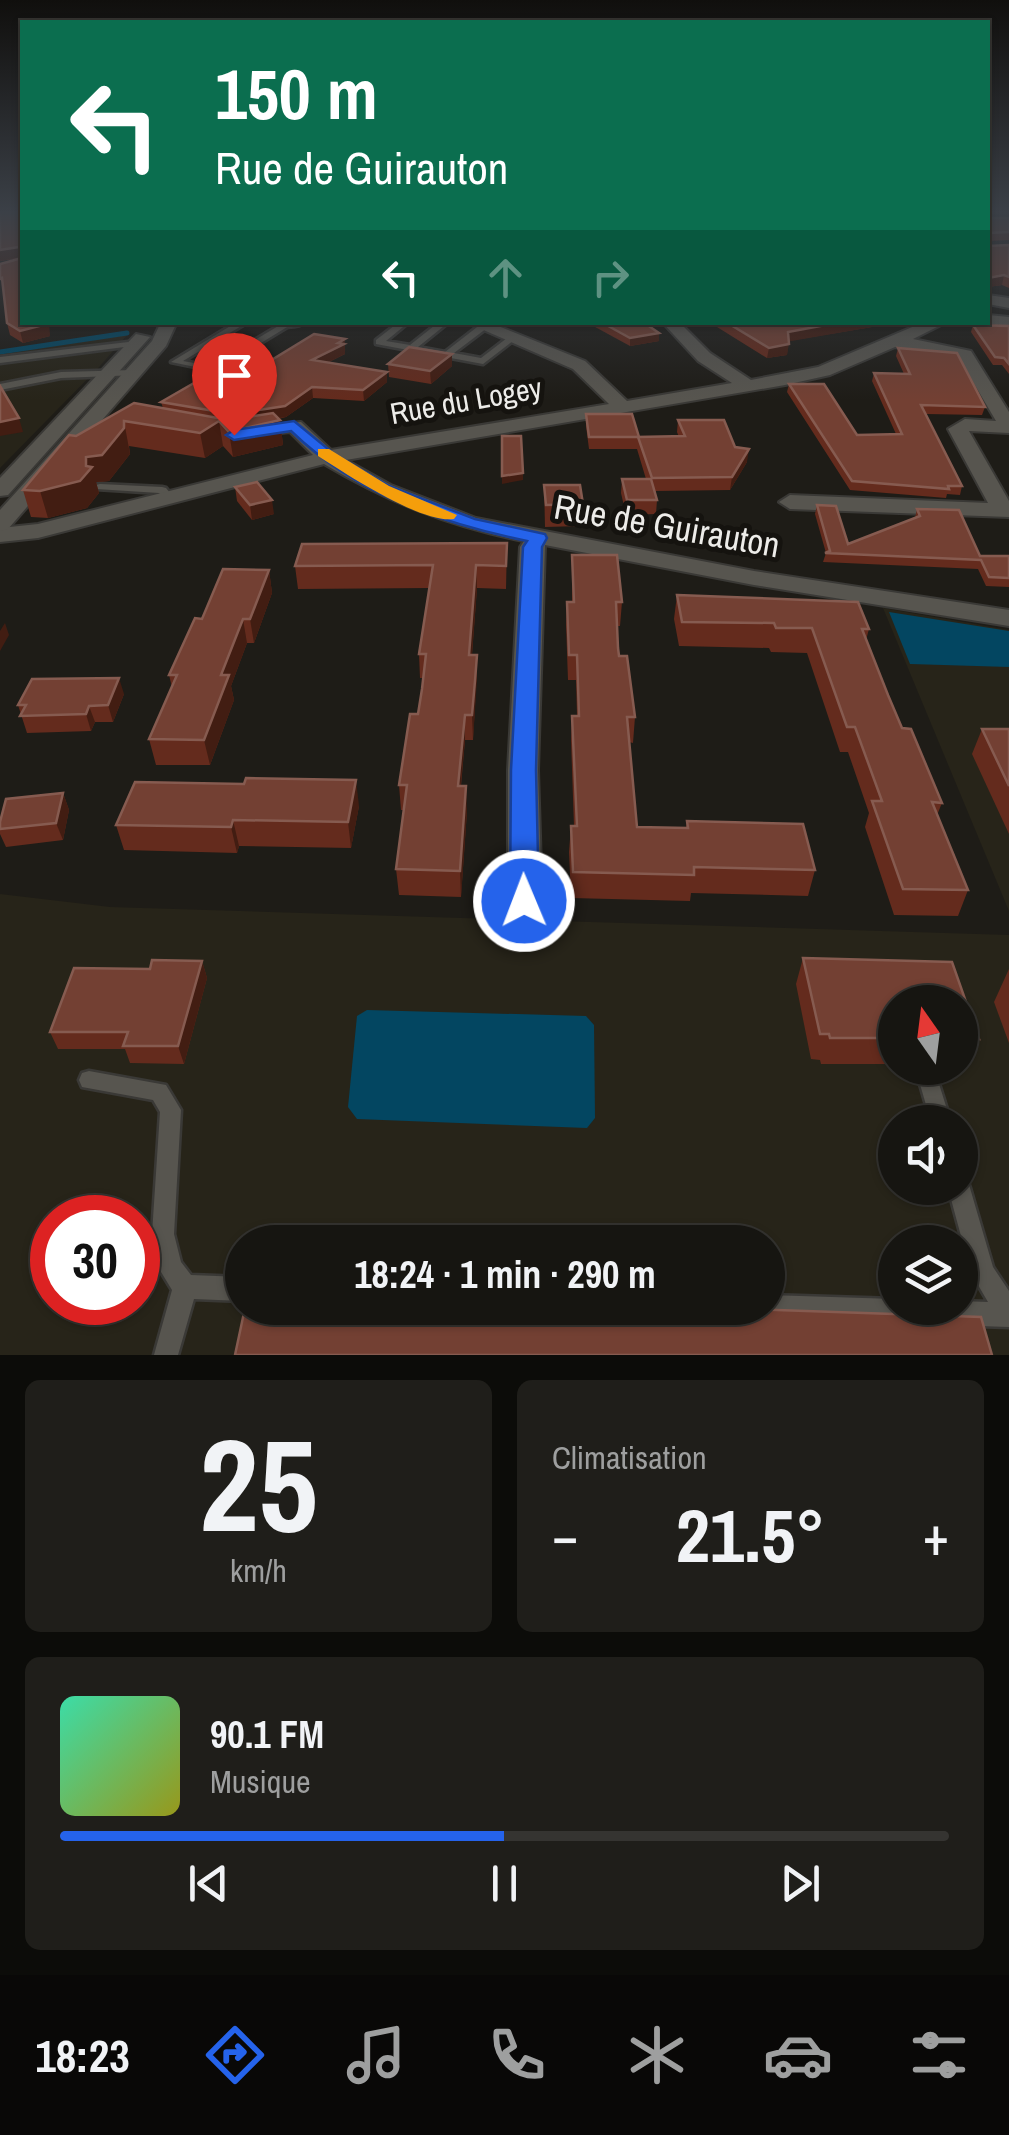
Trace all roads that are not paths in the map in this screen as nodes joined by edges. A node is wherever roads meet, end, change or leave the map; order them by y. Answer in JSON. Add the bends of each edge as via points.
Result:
{"nodes":[{"id":1,"x":148,"y":325,"type":"edge"},
{"id":2,"x":168,"y":325,"type":"edge"},
{"id":3,"x":239,"y":325,"type":"edge"},
{"id":4,"x":286,"y":325,"type":"edge"},
{"id":5,"x":401,"y":325,"type":"edge"},
{"id":6,"x":442,"y":325,"type":"edge"},
{"id":7,"x":478,"y":325,"type":"edge"},
{"id":8,"x":482,"y":325,"type":"edge"},
{"id":9,"x":673,"y":325,"type":"edge"},
{"id":10,"x":930,"y":326,"type":"edge"},
{"id":11,"x":514,"y":337,"type":"junction"},
{"id":12,"x":889,"y":342,"type":"junction"},
{"id":13,"x":137,"y":343,"type":"junction"},
{"id":14,"x":411,"y":348,"type":"junction"},
{"id":15,"x":46,"y":353,"type":"junction"},
{"id":16,"x":448,"y":354,"type":"junction"},
{"id":17,"x":965,"y":356,"type":"junction"},
{"id":18,"x":0,"y":360,"type":"edge"},
{"id":19,"x":108,"y":372,"type":"junction"},
{"id":20,"x":134,"y":374,"type":"junction"},
{"id":21,"x":61,"y":375,"type":"junction"},
{"id":22,"x":0,"y":386,"type":"edge"},
{"id":23,"x":748,"y":386,"type":"junction"},
{"id":24,"x":621,"y":404,"type":"junction"},
{"id":25,"x":1009,"y":427,"type":"edge"},
{"id":26,"x":222,"y":434,"type":"edge"},
{"id":27,"x":41,"y":442,"type":"junction"},
{"id":28,"x":74,"y":442,"type":"junction"},
{"id":29,"x":327,"y":457,"type":"junction"},
{"id":30,"x":100,"y":488,"type":"dead end"},
{"id":31,"x":0,"y":490,"type":"edge"},
{"id":32,"x":168,"y":498,"type":"junction"},
{"id":33,"x":790,"y":502,"type":"dead end"},
{"id":34,"x":1006,"y":510,"type":"edge"},
{"id":35,"x":0,"y":524,"type":"edge"},
{"id":36,"x":0,"y":535,"type":"edge"},
{"id":37,"x":538,"y":538,"type":"junction"},
{"id":38,"x":1009,"y":618,"type":"edge"},
{"id":39,"x":524,"y":901,"type":"dead end"},
{"id":40,"x":89,"y":1080,"type":"dead end"},
{"id":41,"x":964,"y":1205,"type":"edge"},
{"id":42,"x":186,"y":1287,"type":"junction"},
{"id":43,"x":225,"y":1288,"type":"edge"},
{"id":44,"x":785,"y":1307,"type":"edge"},
{"id":45,"x":1009,"y":1314,"type":"edge"},
{"id":46,"x":166,"y":1355,"type":"edge"}],
"edges":[{"from":1,"to":13,"type":"street"},
{"from":2,"to":20,"type":"street"},
{"from":3,"to":4,"type":"lane","via":[[174,362],[212,369]]},
{"from":5,"to":14,"type":"lane","via":[[379,342]]},
{"from":6,"to":14,"type":"lane"},
{"from":7,"to":16,"type":"lane"},
{"from":8,"to":11,"type":"street"},
{"from":9,"to":23,"type":"street"},
{"from":10,"to":12,"type":"street","name":"Rue du Logey"},
{"from":10,"to":17,"type":"street"},
{"from":11,"to":16,"type":"lane","via":[[483,361]]},
{"from":11,"to":24,"type":"street","via":[[579,365]]},
{"from":12,"to":17,"type":"street"},
{"from":12,"to":23,"type":"street","name":"Rue du Logey","via":[[824,371]]},
{"from":13,"to":15,"type":"lane"},
{"from":13,"to":19,"type":"street"},
{"from":14,"to":16,"type":"lane"},
{"from":15,"to":18,"type":"lane"},
{"from":15,"to":21,"type":"lane"},
{"from":17,"to":25,"type":"street"},
{"from":19,"to":20,"type":"lane"},
{"from":19,"to":21,"type":"lane"},
{"from":19,"to":27,"type":"street"},
{"from":20,"to":28,"type":"street"},
{"from":21,"to":22,"type":"lane"},
{"from":23,"to":24,"type":"street","name":"Rue du Logey"},
{"from":24,"to":29,"type":"street","name":"Rue du Logey"},
{"from":25,"to":34,"type":"street","via":[[958,429]]},
{"from":26,"to":29,"type":"street","name":"Rue de Guirauton","via":[[294,426]]},
{"from":27,"to":28,"type":"lane"},
{"from":27,"to":31,"type":"street"},
{"from":28,"to":35,"type":"street"},
{"from":29,"to":32,"type":"street","name":"Rue du Logey"},
{"from":29,"to":37,"type":"street","name":"Rue de Guirauton","via":[[383,490],[470,524]]},
{"from":30,"to":32,"type":"lane","via":[[162,490]]},
{"from":32,"to":36,"type":"street","name":"Rue du Logey"},
{"from":33,"to":34,"type":"street"},
{"from":37,"to":38,"type":"street","name":"Rue de Guirauton"},
{"from":37,"to":39,"type":"street","via":[[532,547],[523,770]]},
{"from":40,"to":42,"type":"lane","via":[[158,1092],[171,1110],[163,1234],[170,1266]]},
{"from":41,"to":45,"type":"lane","via":[[983,1273]]},
{"from":42,"to":43,"type":"lane"},
{"from":42,"to":46,"type":"lane"},
{"from":44,"to":45,"type":"lane"}]}
